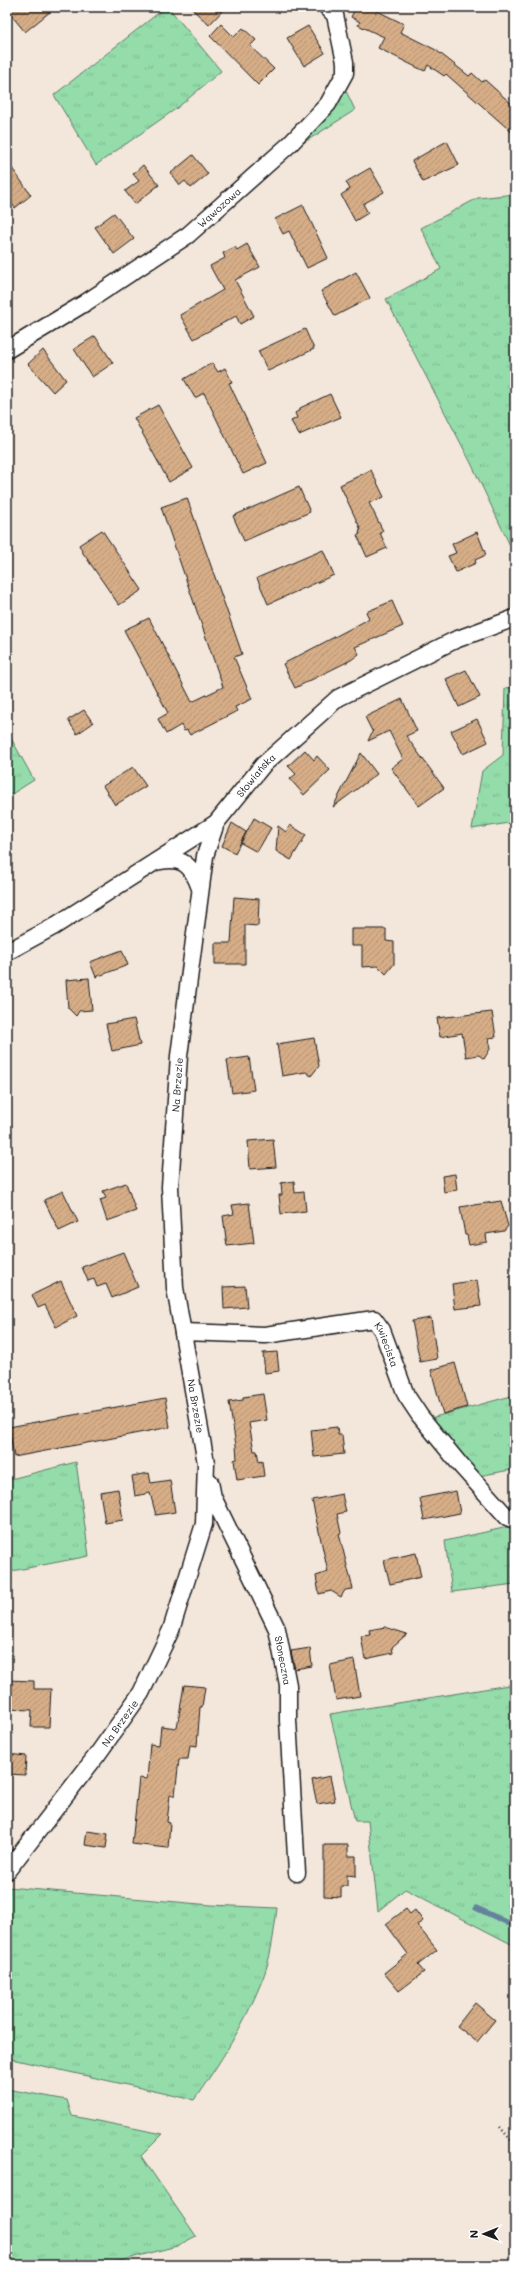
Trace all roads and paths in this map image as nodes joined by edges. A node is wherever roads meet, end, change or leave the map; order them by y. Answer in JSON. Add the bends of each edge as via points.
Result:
{"nodes":[{"id":1,"x":327,"y":7,"type":"edge"},
{"id":2,"x":7,"y":350,"type":"edge"},
{"id":3,"x":515,"y":618,"type":"edge"},
{"id":4,"x":216,"y":823,"type":"junction"},
{"id":5,"x":153,"y":862,"type":"junction"},
{"id":6,"x":200,"y":888,"type":"junction"},
{"id":7,"x":11,"y":945,"type":"edge"},
{"id":8,"x":183,"y":1332,"type":"junction"},
{"id":9,"x":206,"y":1463,"type":"junction"},
{"id":10,"x":515,"y":1520,"type":"edge"},
{"id":11,"x":7,"y":1871,"type":"edge"},
{"id":12,"x":297,"y":1873,"type":"dead end"},
{"id":13,"x":500,"y":2127,"type":"dead end"},
{"id":14,"x":515,"y":2145,"type":"edge"}],
"edges":[{"from":1,"to":2,"type":"street","name":"Wąwozowa","via":[[335,15],[346,62],[345,73],[328,104],[284,149],[188,235],[98,295]]},
{"from":3,"to":4,"type":"street","name":"Słowiańska","via":[[455,640],[338,698],[263,765]]},
{"from":4,"to":5,"type":"street","name":"Słowiańska"},
{"from":4,"to":6,"type":"street","name":"Na Brzezie","via":[[205,856]]},
{"from":5,"to":6,"type":"street","name":"Na Brzezie","via":[[168,859],[182,862],[194,870]]},
{"from":5,"to":7,"type":"street","name":"Słowiańska","via":[[53,927]]},
{"from":6,"to":8,"type":"street","name":"Na Brzezie","via":[[179,1056],[170,1188],[175,1288]]},
{"from":8,"to":9,"type":"street","name":"Na Brzezie"},
{"from":8,"to":10,"type":"street","name":"Kwiecista","via":[[265,1335],[374,1319],[382,1330],[406,1395],[420,1416],[507,1517]]},
{"from":9,"to":11,"type":"street","name":"Na Brzezie","via":[[204,1524],[171,1630],[153,1672],[97,1755]]},
{"from":9,"to":12,"type":"street","name":"Słoneczna","via":[[213,1496],[277,1629],[288,1685]]},
{"from":13,"to":14,"type":"path"}]}
